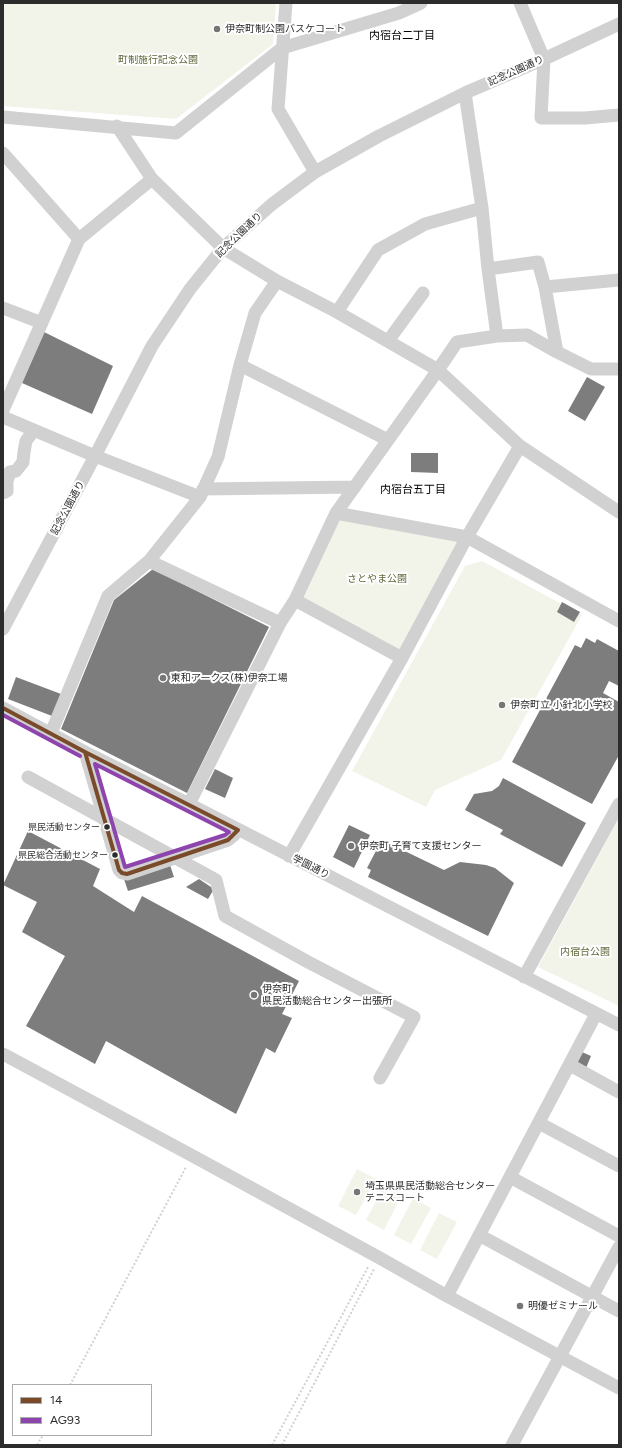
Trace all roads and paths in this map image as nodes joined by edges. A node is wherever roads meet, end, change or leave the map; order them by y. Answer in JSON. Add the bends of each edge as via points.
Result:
{"nodes":[{"id":1,"x":286,"y":3,"type":"edge"},
{"id":2,"x":421,"y":3,"type":"edge"},
{"id":3,"x":520,"y":3,"type":"edge"},
{"id":4,"x":399,"y":8,"type":"edge"},
{"id":5,"x":619,"y":24,"type":"edge"},
{"id":6,"x":282,"y":48,"type":"junction"},
{"id":7,"x":544,"y":59,"type":"junction"},
{"id":8,"x":465,"y":93,"type":"junction"},
{"id":9,"x":619,"y":115,"type":"edge"},
{"id":10,"x":3,"y":117,"type":"edge"},
{"id":11,"x":117,"y":126,"type":"junction"},
{"id":12,"x":3,"y":153,"type":"edge"},
{"id":13,"x":315,"y":172,"type":"junction"},
{"id":14,"x":152,"y":179,"type":"junction"},
{"id":15,"x":482,"y":208,"type":"junction"},
{"id":16,"x":79,"y":239,"type":"junction"},
{"id":17,"x":223,"y":248,"type":"junction"},
{"id":18,"x":488,"y":269,"type":"junction"},
{"id":19,"x":277,"y":280,"type":"junction"},
{"id":20,"x":619,"y":280,"type":"edge"},
{"id":21,"x":545,"y":287,"type":"junction"},
{"id":22,"x":423,"y":293,"type":"dead end"},
{"id":23,"x":3,"y":308,"type":"edge"},
{"id":24,"x":337,"y":312,"type":"junction"},
{"id":25,"x":42,"y":323,"type":"junction"},
{"id":26,"x":497,"y":336,"type":"junction"},
{"id":27,"x":388,"y":341,"type":"junction"},
{"id":28,"x":557,"y":352,"type":"junction"},
{"id":29,"x":240,"y":364,"type":"junction"},
{"id":30,"x":619,"y":369,"type":"edge"},
{"id":31,"x":438,"y":370,"type":"junction"},
{"id":32,"x":3,"y":410,"type":"edge"},
{"id":33,"x":3,"y":417,"type":"edge"},
{"id":34,"x":34,"y":430,"type":"junction"},
{"id":35,"x":388,"y":440,"type":"junction"},
{"id":36,"x":520,"y":446,"type":"junction"},
{"id":37,"x":95,"y":456,"type":"junction"},
{"id":38,"x":354,"y":487,"type":"junction"},
{"id":39,"x":3,"y":493,"type":"edge"},
{"id":40,"x":202,"y":493,"type":"junction"},
{"id":41,"x":619,"y":512,"type":"edge"},
{"id":42,"x":336,"y":513,"type":"junction"},
{"id":43,"x":467,"y":537,"type":"junction"},
{"id":44,"x":150,"y":561,"type":"junction"},
{"id":45,"x":295,"y":600,"type":"junction"},
{"id":46,"x":8,"y":608,"type":"edge"},
{"id":47,"x":619,"y":621,"type":"edge"},
{"id":48,"x":280,"y":623,"type":"junction"},
{"id":49,"x":3,"y":629,"type":"edge"},
{"id":50,"x":402,"y":658,"type":"junction"},
{"id":51,"x":3,"y":708,"type":"edge"},
{"id":52,"x":51,"y":733,"type":"junction"},
{"id":53,"x":85,"y":752,"type":"junction"},
{"id":54,"x":28,"y":777,"type":"dead end"},
{"id":55,"x":189,"y":804,"type":"junction"},
{"id":56,"x":619,"y":804,"type":"edge"},
{"id":57,"x":105,"y":820,"type":"junction"},
{"id":58,"x":238,"y":830,"type":"junction"},
{"id":59,"x":289,"y":856,"type":"junction"},
{"id":60,"x":176,"y":858,"type":"junction"},
{"id":61,"x":524,"y":977,"type":"junction"},
{"id":62,"x":596,"y":1014,"type":"junction"},
{"id":63,"x":619,"y":1026,"type":"edge"},
{"id":64,"x":3,"y":1054,"type":"edge"},
{"id":65,"x":570,"y":1065,"type":"junction"},
{"id":66,"x":380,"y":1078,"type":"dead end"},
{"id":67,"x":619,"y":1092,"type":"edge"},
{"id":68,"x":539,"y":1122,"type":"junction"},
{"id":69,"x":191,"y":1155,"type":"junction"},
{"id":70,"x":619,"y":1166,"type":"edge"},
{"id":71,"x":510,"y":1177,"type":"junction"},
{"id":72,"x":479,"y":1235,"type":"junction"},
{"id":73,"x":619,"y":1236,"type":"edge"},
{"id":74,"x":619,"y":1247,"type":"edge"},
{"id":75,"x":377,"y":1260,"type":"junction"},
{"id":76,"x":447,"y":1296,"type":"junction"},
{"id":77,"x":592,"y":1296,"type":"junction"},
{"id":78,"x":619,"y":1311,"type":"edge"},
{"id":79,"x":559,"y":1356,"type":"junction"},
{"id":80,"x":71,"y":1384,"type":"edge"},
{"id":81,"x":619,"y":1388,"type":"edge"},
{"id":82,"x":42,"y":1436,"type":"edge"},
{"id":83,"x":37,"y":1445,"type":"edge"},
{"id":84,"x":272,"y":1445,"type":"edge"},
{"id":85,"x":282,"y":1445,"type":"edge"},
{"id":86,"x":512,"y":1445,"type":"edge"}],
"edges":[{"from":1,"to":6,"type":"street"},
{"from":2,"to":4,"type":"street"},
{"from":3,"to":7,"type":"street"},
{"from":4,"to":6,"type":"street"},
{"from":5,"to":7,"type":"street","name":"記念公園通り"},
{"from":6,"to":11,"type":"street","via":[[176,133]]},
{"from":6,"to":13,"type":"street","via":[[278,109]]},
{"from":7,"to":8,"type":"street","name":"記念公園通り"},
{"from":7,"to":9,"type":"street","via":[[541,118]]},
{"from":8,"to":13,"type":"street","name":"記念公園通り","via":[[379,136]]},
{"from":8,"to":15,"type":"street"},
{"from":10,"to":11,"type":"street"},
{"from":11,"to":14,"type":"street"},
{"from":12,"to":16,"type":"street"},
{"from":13,"to":17,"type":"street","name":"記念公園通り","via":[[271,205]]},
{"from":14,"to":16,"type":"street"},
{"from":14,"to":17,"type":"street"},
{"from":15,"to":18,"type":"street"},
{"from":15,"to":24,"type":"street","via":[[425,224],[378,250]]},
{"from":16,"to":25,"type":"street"},
{"from":17,"to":19,"type":"street"},
{"from":17,"to":37,"type":"street","name":"記念公園通り","via":[[190,289],[152,346]]},
{"from":18,"to":21,"type":"street","via":[[538,262]]},
{"from":18,"to":26,"type":"street"},
{"from":19,"to":24,"type":"street"},
{"from":19,"to":29,"type":"street","via":[[255,313]]},
{"from":20,"to":21,"type":"street"},
{"from":21,"to":28,"type":"street"},
{"from":22,"to":27,"type":"street"},
{"from":23,"to":25,"type":"street"},
{"from":24,"to":27,"type":"street"},
{"from":25,"to":32,"type":"street"},
{"from":26,"to":28,"type":"street","via":[[527,335]]},
{"from":26,"to":31,"type":"street","via":[[457,342]]},
{"from":27,"to":31,"type":"street"},
{"from":28,"to":30,"type":"street","via":[[591,369]]},
{"from":29,"to":35,"type":"street"},
{"from":29,"to":40,"type":"street","via":[[218,457]]},
{"from":31,"to":35,"type":"street"},
{"from":31,"to":36,"type":"street"},
{"from":33,"to":34,"type":"street"},
{"from":34,"to":37,"type":"street"},
{"from":34,"to":39,"type":"street","via":[[26,441],[23,462],[16,471],[10,472],[7,491]]},
{"from":35,"to":38,"type":"street"},
{"from":36,"to":41,"type":"street"},
{"from":36,"to":43,"type":"street"},
{"from":37,"to":40,"type":"street"},
{"from":37,"to":46,"type":"street","name":"記念公園通り"},
{"from":38,"to":40,"type":"street"},
{"from":38,"to":42,"type":"street"},
{"from":40,"to":44,"type":"street"},
{"from":42,"to":43,"type":"street"},
{"from":42,"to":45,"type":"street"},
{"from":43,"to":47,"type":"street"},
{"from":43,"to":50,"type":"street"},
{"from":44,"to":48,"type":"street"},
{"from":44,"to":52,"type":"street","via":[[108,596]]},
{"from":45,"to":48,"type":"street"},
{"from":45,"to":50,"type":"street"},
{"from":46,"to":49,"type":"street","name":"記念公園通り"},
{"from":48,"to":55,"type":"street"},
{"from":50,"to":59,"type":"street"},
{"from":51,"to":52,"type":"street","name":"学園通り"},
{"from":52,"to":53,"type":"street","name":"学園通り"},
{"from":53,"to":55,"type":"street","name":"学園通り"},
{"from":53,"to":57,"type":"street"},
{"from":54,"to":57,"type":"street"},
{"from":55,"to":58,"type":"street","name":"学園通り"},
{"from":56,"to":61,"type":"street"},
{"from":57,"to":60,"type":"street"},
{"from":57,"to":60,"type":"street","via":[[122,873],[127,874]]},
{"from":58,"to":59,"type":"street","name":"学園通り"},
{"from":58,"to":60,"type":"street","via":[[228,840]]},
{"from":59,"to":61,"type":"street","name":"学園通り"},
{"from":60,"to":66,"type":"street","via":[[216,880],[225,916],[414,1018]]},
{"from":61,"to":62,"type":"street","name":"学園通り"},
{"from":62,"to":63,"type":"street","name":"学園通り"},
{"from":62,"to":65,"type":"street"},
{"from":64,"to":69,"type":"street"},
{"from":65,"to":67,"type":"street"},
{"from":65,"to":68,"type":"street"},
{"from":68,"to":70,"type":"street"},
{"from":68,"to":71,"type":"street"},
{"from":69,"to":75,"type":"street"},
{"from":69,"to":80,"type":"path"},
{"from":71,"to":72,"type":"street"},
{"from":71,"to":73,"type":"street"},
{"from":72,"to":76,"type":"street"},
{"from":72,"to":77,"type":"street"},
{"from":74,"to":77,"type":"street"},
{"from":75,"to":76,"type":"street"},
{"from":75,"to":84,"type":"path","via":[[367,1267]]},
{"from":75,"to":85,"type":"path","via":[[374,1272]]},
{"from":76,"to":79,"type":"street"},
{"from":77,"to":78,"type":"street"},
{"from":77,"to":79,"type":"street"},
{"from":79,"to":81,"type":"street"},
{"from":79,"to":86,"type":"street"},
{"from":82,"to":83,"type":"path"}]}
